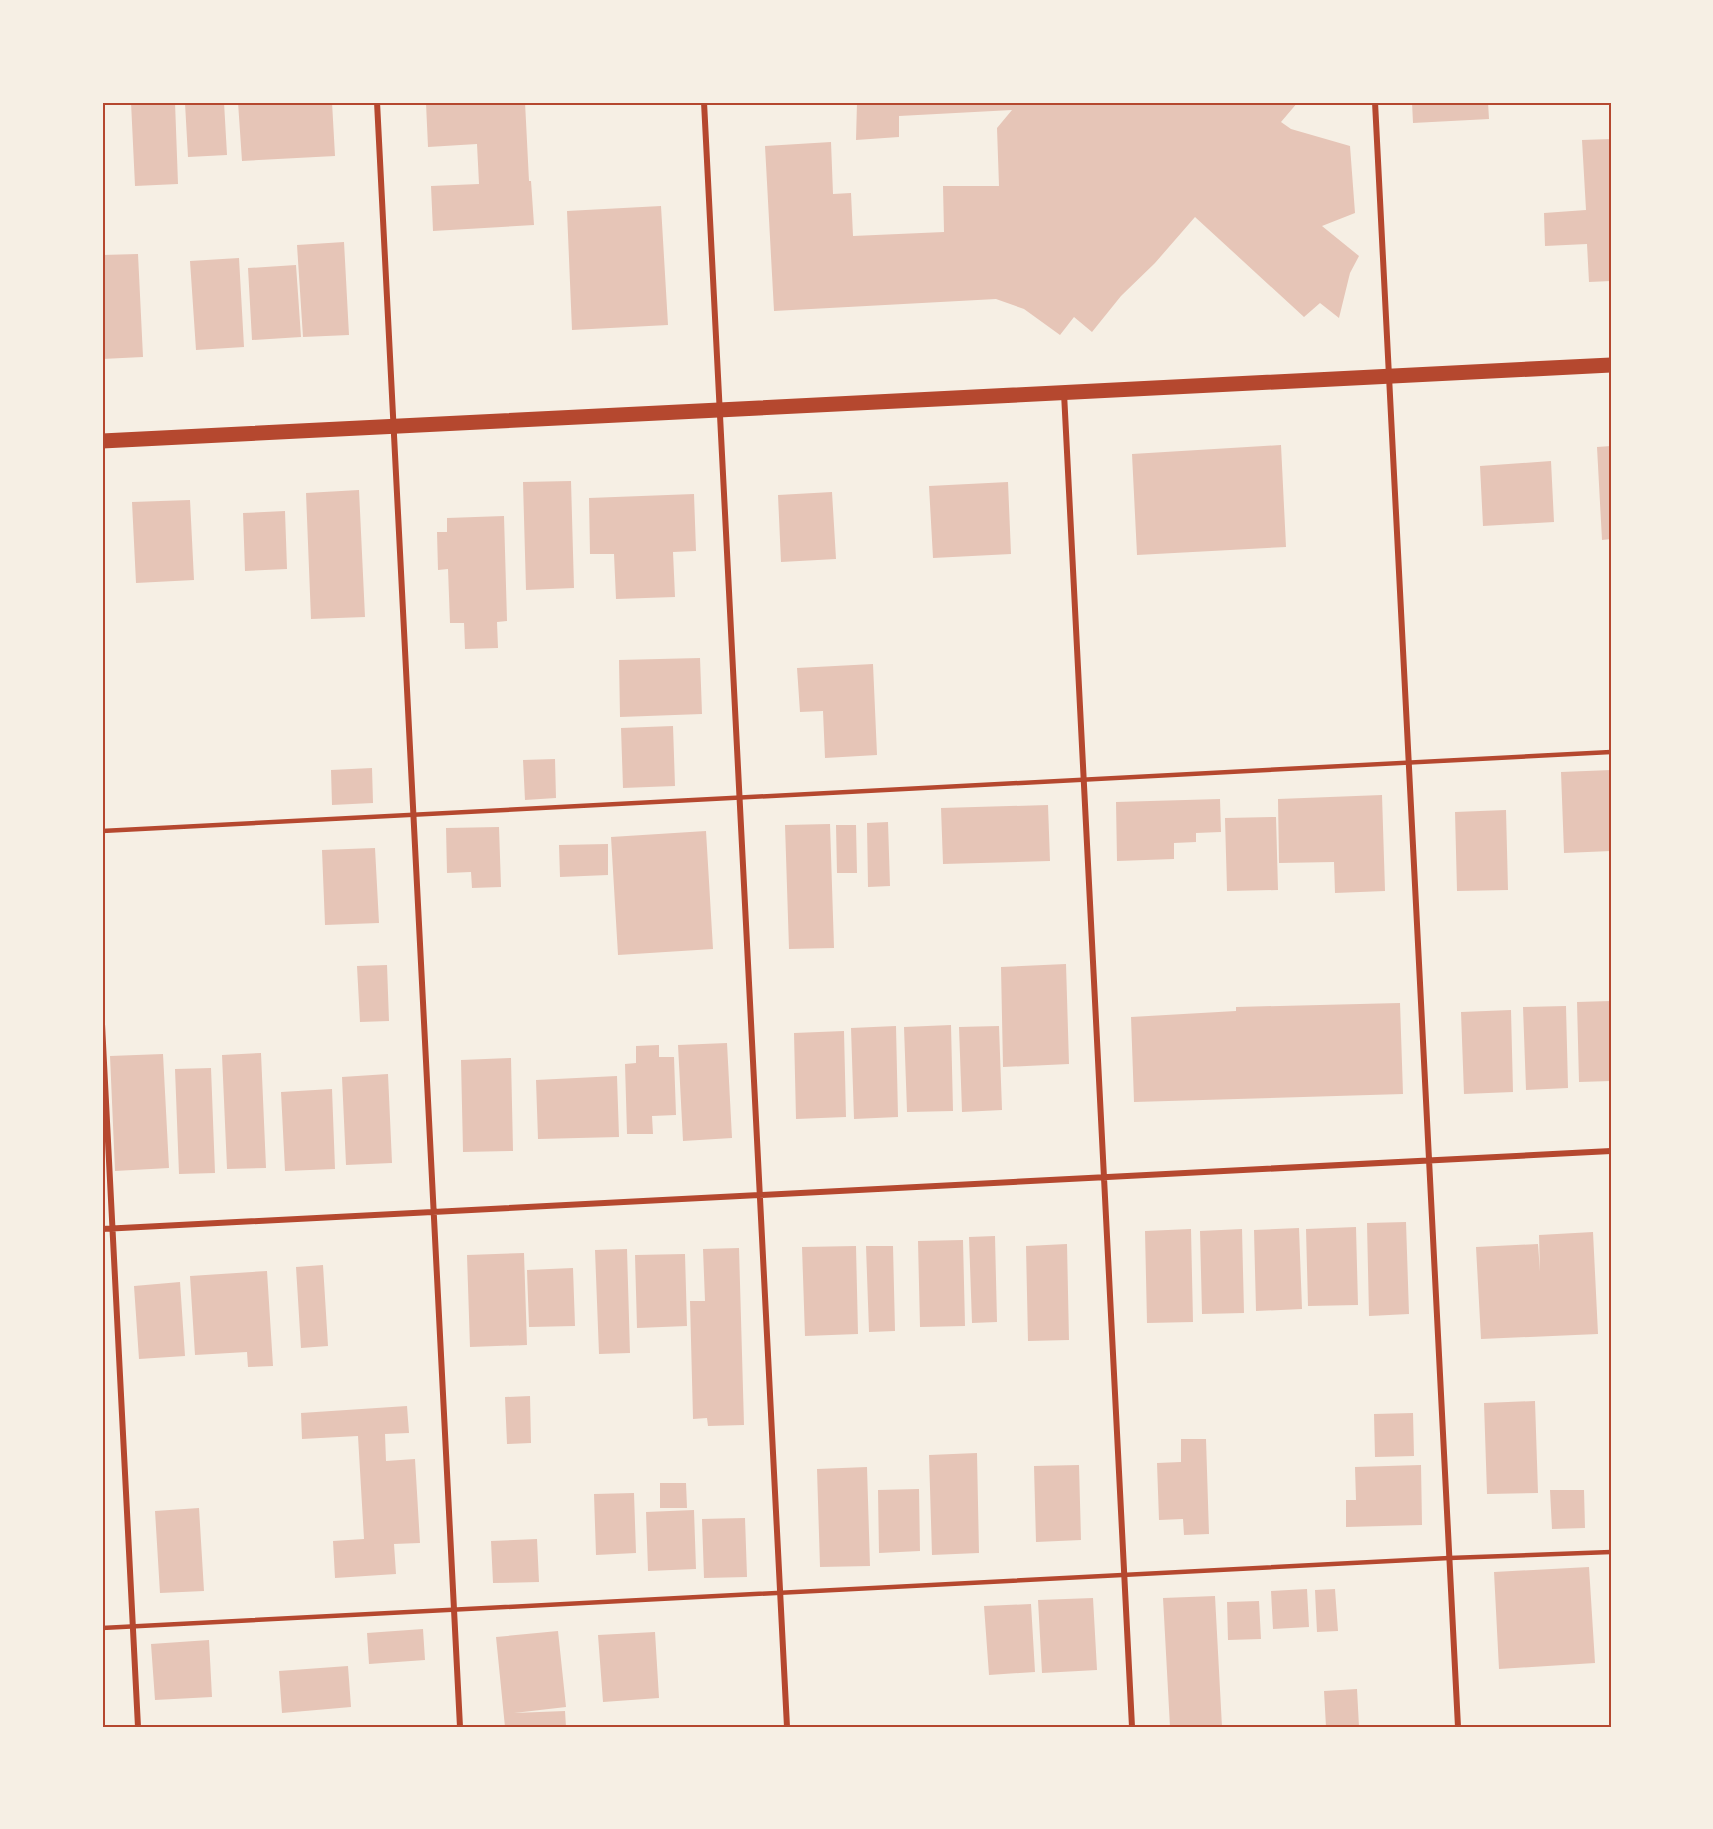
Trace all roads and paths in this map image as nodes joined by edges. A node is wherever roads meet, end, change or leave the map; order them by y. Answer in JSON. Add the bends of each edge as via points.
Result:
{"nodes":[{"id":1,"x":377,"y":102,"type":"edge"},
{"id":2,"x":704,"y":102,"type":"edge"},
{"id":3,"x":1375,"y":102,"type":"edge"},
{"id":4,"x":1611,"y":365,"type":"edge"},
{"id":5,"x":1389,"y":376,"type":"junction"},
{"id":6,"x":1064,"y":393,"type":"junction"},
{"id":7,"x":720,"y":410,"type":"junction"},
{"id":8,"x":394,"y":426,"type":"junction"},
{"id":9,"x":102,"y":441,"type":"edge"},
{"id":10,"x":1611,"y":752,"type":"edge"},
{"id":11,"x":1408,"y":763,"type":"junction"},
{"id":12,"x":1083,"y":780,"type":"junction"},
{"id":13,"x":740,"y":798,"type":"junction"},
{"id":14,"x":414,"y":815,"type":"junction"},
{"id":15,"x":102,"y":831,"type":"edge"},
{"id":16,"x":102,"y":1024,"type":"edge"},
{"id":17,"x":1611,"y":1150,"type":"edge"},
{"id":18,"x":1429,"y":1160,"type":"junction"},
{"id":19,"x":1104,"y":1177,"type":"junction"},
{"id":20,"x":759,"y":1195,"type":"junction"},
{"id":21,"x":433,"y":1212,"type":"junction"},
{"id":22,"x":102,"y":1229,"type":"edge"},
{"id":23,"x":112,"y":1229,"type":"junction"},
{"id":24,"x":1611,"y":1552,"type":"edge"},
{"id":25,"x":1449,"y":1558,"type":"junction"},
{"id":26,"x":1124,"y":1575,"type":"junction"},
{"id":27,"x":780,"y":1593,"type":"junction"},
{"id":28,"x":454,"y":1610,"type":"junction"},
{"id":29,"x":132,"y":1627,"type":"junction"},
{"id":30,"x":102,"y":1629,"type":"edge"},
{"id":31,"x":138,"y":1727,"type":"edge"},
{"id":32,"x":460,"y":1727,"type":"edge"},
{"id":33,"x":787,"y":1727,"type":"edge"},
{"id":34,"x":1132,"y":1727,"type":"edge"},
{"id":35,"x":1458,"y":1727,"type":"edge"}],
"edges":[{"from":1,"to":8,"type":"street"},
{"from":2,"to":7,"type":"street"},
{"from":3,"to":5,"type":"street"},
{"from":4,"to":5,"type":"main road"},
{"from":5,"to":6,"type":"main road"},
{"from":5,"to":11,"type":"street"},
{"from":6,"to":7,"type":"main road"},
{"from":6,"to":12,"type":"street"},
{"from":7,"to":8,"type":"main road"},
{"from":7,"to":13,"type":"street"},
{"from":8,"to":9,"type":"main road"},
{"from":8,"to":14,"type":"street"},
{"from":10,"to":11,"type":"lane"},
{"from":11,"to":12,"type":"lane"},
{"from":11,"to":18,"type":"street"},
{"from":12,"to":13,"type":"lane"},
{"from":12,"to":19,"type":"street"},
{"from":13,"to":14,"type":"lane"},
{"from":13,"to":20,"type":"street"},
{"from":14,"to":15,"type":"lane"},
{"from":14,"to":21,"type":"street"},
{"from":16,"to":23,"type":"street"},
{"from":17,"to":18,"type":"street"},
{"from":18,"to":19,"type":"street"},
{"from":18,"to":25,"type":"street"},
{"from":19,"to":20,"type":"street"},
{"from":19,"to":26,"type":"street"},
{"from":20,"to":21,"type":"street"},
{"from":20,"to":27,"type":"street"},
{"from":21,"to":23,"type":"street"},
{"from":21,"to":28,"type":"street"},
{"from":22,"to":23,"type":"street"},
{"from":23,"to":29,"type":"street"},
{"from":24,"to":25,"type":"lane"},
{"from":25,"to":26,"type":"lane"},
{"from":25,"to":35,"type":"street"},
{"from":26,"to":27,"type":"lane"},
{"from":26,"to":34,"type":"street"},
{"from":27,"to":28,"type":"lane"},
{"from":27,"to":33,"type":"street"},
{"from":28,"to":29,"type":"lane"},
{"from":28,"to":32,"type":"street"},
{"from":29,"to":30,"type":"lane"},
{"from":29,"to":31,"type":"street"}]}
